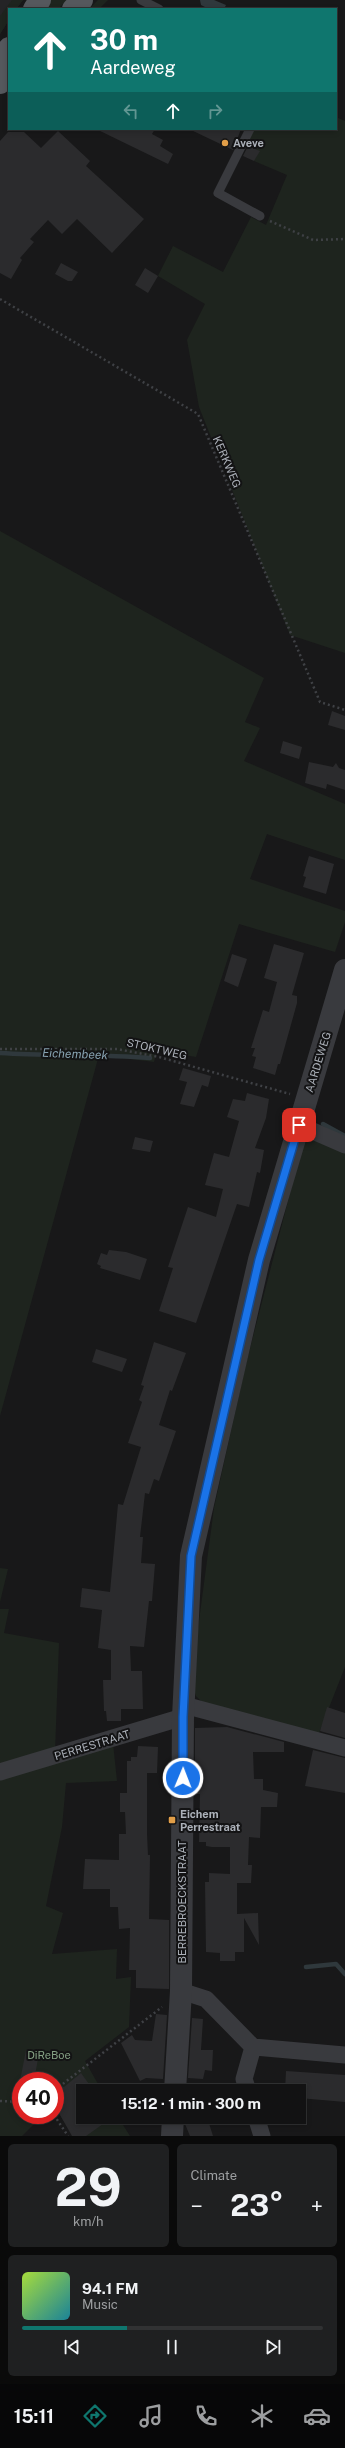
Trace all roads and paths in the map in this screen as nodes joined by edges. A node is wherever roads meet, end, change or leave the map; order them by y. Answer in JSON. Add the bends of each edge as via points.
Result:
{"nodes":[{"id":1,"x":82,"y":0,"type":"edge"},
{"id":2,"x":141,"y":0,"type":"edge"},
{"id":3,"x":74,"y":8,"type":"edge"},
{"id":4,"x":158,"y":8,"type":"edge"},
{"id":5,"x":8,"y":50,"type":"edge"},
{"id":6,"x":0,"y":62,"type":"edge"},
{"id":7,"x":8,"y":75,"type":"edge"},
{"id":8,"x":0,"y":83,"type":"edge"},
{"id":9,"x":250,"y":130,"type":"edge"},
{"id":10,"x":260,"y":216,"type":"joint"},
{"id":11,"x":345,"y":239,"type":"edge"},
{"id":12,"x":0,"y":299,"type":"edge"},
{"id":13,"x":345,"y":710,"type":"edge"},
{"id":14,"x":345,"y":970,"type":"edge"},
{"id":15,"x":0,"y":1049,"type":"edge"},
{"id":16,"x":307,"y":1099,"type":"junction"},
{"id":17,"x":299,"y":1125,"type":"junction"},
{"id":18,"x":345,"y":1145,"type":"edge"},
{"id":19,"x":184,"y":1711,"type":"junction"},
{"id":20,"x":345,"y":1748,"type":"edge"},
{"id":21,"x":0,"y":1772,"type":"edge"},
{"id":22,"x":181,"y":1991,"type":"junction"},
{"id":23,"x":253,"y":2047,"type":"junction"},
{"id":24,"x":345,"y":2055,"type":"edge"},
{"id":25,"x":64,"y":2083,"type":"edge"},
{"id":26,"x":175,"y":2084,"type":"edge"},
{"id":27,"x":246,"y":2084,"type":"edge"},
{"id":28,"x":0,"y":2101,"type":"edge"},
{"id":29,"x":12,"y":2102,"type":"edge"},
{"id":30,"x":60,"y":2124,"type":"edge"},
{"id":31,"x":173,"y":2124,"type":"edge"},
{"id":32,"x":258,"y":2124,"type":"edge"},
{"id":33,"x":68,"y":2136,"type":"edge"},
{"id":34,"x":172,"y":2136,"type":"edge"},
{"id":35,"x":262,"y":2136,"type":"edge"}],
"edges":[{"from":1,"to":3,"type":"main road"},
{"from":2,"to":4,"type":"lane"},
{"from":5,"to":6,"type":"main road"},
{"from":7,"to":8,"type":"main road"},
{"from":9,"to":10,"type":"lane","via":[[218,193]]},
{"from":10,"to":11,"type":"path","via":[[313,240]]},
{"from":12,"to":13,"type":"path","name":"KERKWEG","via":[[198,414],[320,702]]},
{"from":14,"to":16,"type":"street","name":"AARDEWEG"},
{"from":15,"to":16,"type":"path","name":"STOKTWEG","via":[[117,1049],[206,1069]]},
{"from":16,"to":17,"type":"street","name":"AARDEWEG"},
{"from":17,"to":18,"type":"street"},
{"from":17,"to":19,"type":"street","name":"AARDEWEG","via":[[259,1260],[191,1556]]},
{"from":19,"to":20,"type":"street"},
{"from":19,"to":21,"type":"street","name":"PERRESTRAAT"},
{"from":19,"to":22,"type":"street","name":"BERREBROECKSTRAAT"},
{"from":22,"to":23,"type":"street","via":[[206,1999]]},
{"from":22,"to":25,"type":"path"},
{"from":22,"to":26,"type":"street","name":"BERREBROECKSTRAAT"},
{"from":23,"to":24,"type":"street"},
{"from":23,"to":27,"type":"street","via":[[244,2079]]},
{"from":28,"to":29,"type":"path"},
{"from":30,"to":33,"type":"path"},
{"from":31,"to":34,"type":"street"},
{"from":32,"to":35,"type":"street"}]}
